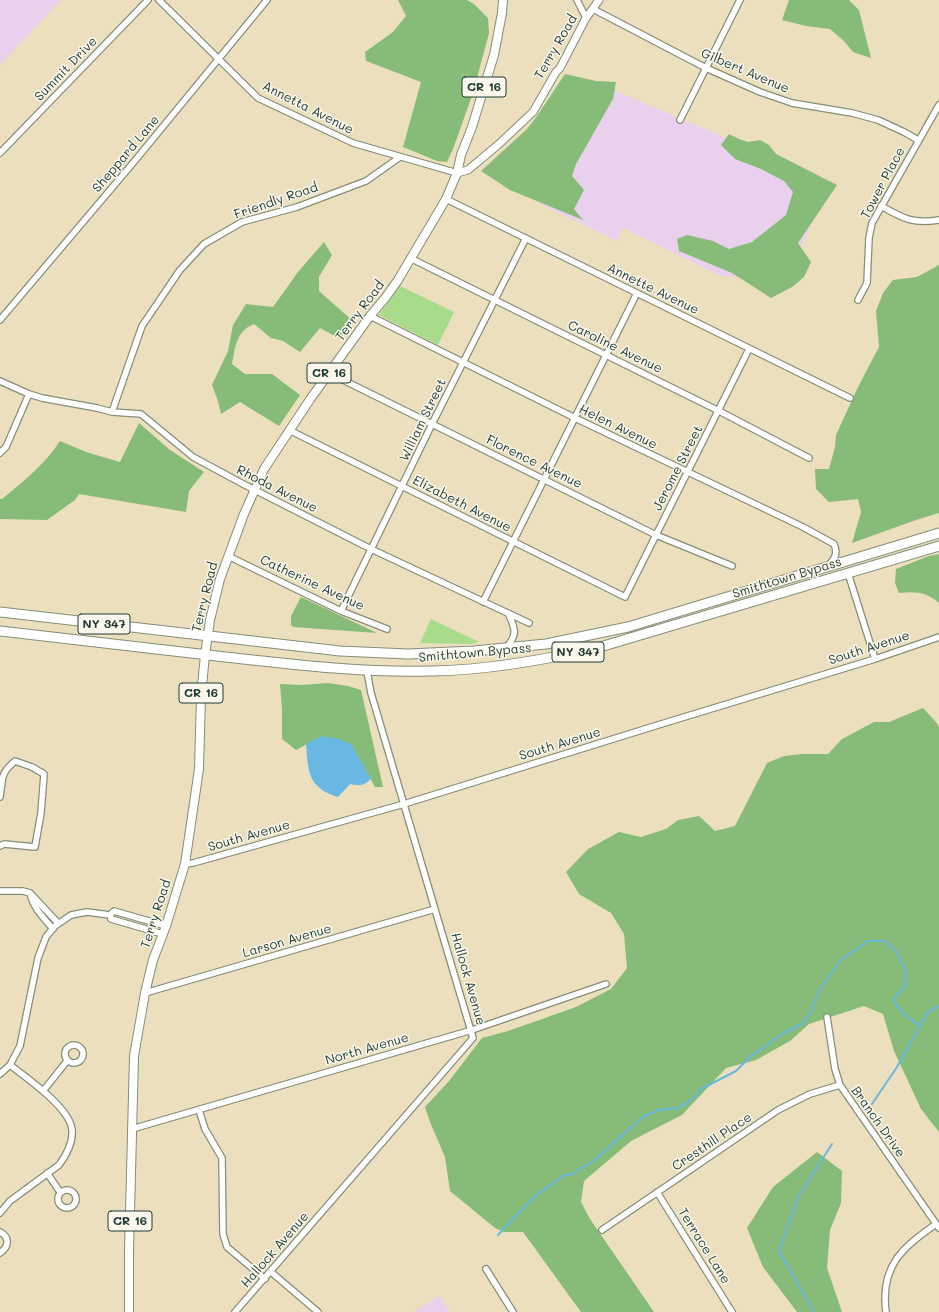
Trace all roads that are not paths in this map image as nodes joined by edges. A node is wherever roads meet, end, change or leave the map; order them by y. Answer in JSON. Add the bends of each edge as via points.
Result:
{"nodes":[{"id":1,"x":148,"y":0,"type":"edge"},
{"id":2,"x":159,"y":0,"type":"edge"},
{"id":3,"x":267,"y":0,"type":"edge"},
{"id":4,"x":503,"y":0,"type":"edge"},
{"id":5,"x":577,"y":0,"type":"edge"},
{"id":6,"x":599,"y":0,"type":"edge"},
{"id":7,"x":740,"y":0,"type":"edge"},
{"id":8,"x":593,"y":9,"type":"junction"},
{"id":9,"x":586,"y":18,"type":"junction"},
{"id":10,"x":219,"y":58,"type":"junction"},
{"id":11,"x":706,"y":68,"type":"junction"},
{"id":12,"x":939,"y":105,"type":"edge"},
{"id":13,"x":680,"y":120,"type":"dead end"},
{"id":14,"x":918,"y":140,"type":"junction"},
{"id":15,"x":0,"y":153,"type":"edge"},
{"id":16,"x":400,"y":157,"type":"junction"},
{"id":17,"x":457,"y":173,"type":"junction"},
{"id":18,"x":446,"y":199,"type":"junction"},
{"id":19,"x":881,"y":206,"type":"junction"},
{"id":20,"x":939,"y":220,"type":"edge"},
{"id":21,"x":526,"y":238,"type":"junction"},
{"id":22,"x":410,"y":258,"type":"junction"},
{"id":23,"x":637,"y":293,"type":"junction"},
{"id":24,"x":494,"y":300,"type":"junction"},
{"id":25,"x":858,"y":300,"type":"dead end"},
{"id":26,"x":370,"y":316,"type":"junction"},
{"id":27,"x":0,"y":320,"type":"edge"},
{"id":28,"x":749,"y":349,"type":"junction"},
{"id":29,"x":606,"y":356,"type":"junction"},
{"id":30,"x":464,"y":362,"type":"junction"},
{"id":31,"x":329,"y":373,"type":"junction"},
{"id":32,"x":0,"y":381,"type":"edge"},
{"id":33,"x":29,"y":394,"type":"junction"},
{"id":34,"x":850,"y":398,"type":"dead end"},
{"id":35,"x":719,"y":411,"type":"junction"},
{"id":36,"x":112,"y":412,"type":"junction"},
{"id":37,"x":575,"y":418,"type":"junction"},
{"id":38,"x":432,"y":424,"type":"junction"},
{"id":39,"x":289,"y":430,"type":"junction"},
{"id":40,"x":0,"y":453,"type":"edge"},
{"id":41,"x":809,"y":458,"type":"dead end"},
{"id":42,"x":688,"y":472,"type":"junction"},
{"id":43,"x":544,"y":480,"type":"junction"},
{"id":44,"x":402,"y":486,"type":"junction"},
{"id":45,"x":254,"y":490,"type":"junction"},
{"id":46,"x":939,"y":533,"type":"edge"},
{"id":47,"x":656,"y":535,"type":"junction"},
{"id":48,"x":513,"y":542,"type":"junction"},
{"id":49,"x":939,"y":546,"type":"edge"},
{"id":50,"x":371,"y":549,"type":"junction"},
{"id":51,"x":228,"y":556,"type":"junction"},
{"id":52,"x":732,"y":566,"type":"dead end"},
{"id":53,"x":828,"y":567,"type":"junction"},
{"id":54,"x":848,"y":573,"type":"junction"},
{"id":55,"x":625,"y":597,"type":"joint"},
{"id":56,"x":483,"y":602,"type":"junction"},
{"id":57,"x":341,"y":611,"type":"junction"},
{"id":58,"x":0,"y":612,"type":"edge"},
{"id":59,"x":510,"y":615,"type":"junction"},
{"id":60,"x":529,"y":623,"type":"dead end"},
{"id":61,"x":386,"y":629,"type":"dead end"},
{"id":62,"x":0,"y":631,"type":"edge"},
{"id":63,"x":207,"y":636,"type":"junction"},
{"id":64,"x":939,"y":637,"type":"edge"},
{"id":65,"x":506,"y":648,"type":"junction"},
{"id":66,"x":205,"y":655,"type":"junction"},
{"id":67,"x":875,"y":659,"type":"junction"},
{"id":68,"x":367,"y":671,"type":"junction"},
{"id":69,"x":0,"y":797,"type":"edge"},
{"id":70,"x":404,"y":804,"type":"junction"},
{"id":71,"x":0,"y":846,"type":"edge"},
{"id":72,"x":185,"y":864,"type":"junction"},
{"id":73,"x":0,"y":891,"type":"edge"},
{"id":74,"x":30,"y":893,"type":"junction"},
{"id":75,"x":435,"y":909,"type":"junction"},
{"id":76,"x":110,"y":915,"type":"junction"},
{"id":77,"x":58,"y":923,"type":"junction"},
{"id":78,"x":53,"y":929,"type":"junction"},
{"id":79,"x":164,"y":930,"type":"junction"},
{"id":80,"x":606,"y":984,"type":"dead end"},
{"id":81,"x":145,"y":993,"type":"junction"},
{"id":82,"x":827,"y":1017,"type":"dead end"},
{"id":83,"x":472,"y":1030,"type":"junction"},
{"id":84,"x":67,"y":1061,"type":"dead end"},
{"id":85,"x":10,"y":1064,"type":"junction"},
{"id":86,"x":0,"y":1074,"type":"edge"},
{"id":87,"x":840,"y":1085,"type":"junction"},
{"id":88,"x":43,"y":1091,"type":"junction"},
{"id":89,"x":199,"y":1110,"type":"junction"},
{"id":90,"x":132,"y":1129,"type":"junction"},
{"id":91,"x":47,"y":1173,"type":"junction"},
{"id":92,"x":60,"y":1192,"type":"dead end"},
{"id":93,"x":657,"y":1192,"type":"junction"},
{"id":94,"x":0,"y":1213,"type":"edge"},
{"id":95,"x":937,"y":1226,"type":"edge"},
{"id":96,"x":602,"y":1230,"type":"dead end"},
{"id":97,"x":0,"y":1232,"type":"edge"},
{"id":98,"x":0,"y":1253,"type":"edge"},
{"id":99,"x":486,"y":1269,"type":"dead end"},
{"id":100,"x":271,"y":1272,"type":"junction"},
{"id":101,"x":265,"y":1279,"type":"junction"},
{"id":102,"x":129,"y":1312,"type":"edge"},
{"id":103,"x":235,"y":1312,"type":"edge"},
{"id":104,"x":318,"y":1312,"type":"edge"},
{"id":105,"x":513,"y":1312,"type":"edge"},
{"id":106,"x":732,"y":1312,"type":"edge"},
{"id":107,"x":886,"y":1312,"type":"edge"}],
"edges":[{"from":1,"to":15,"type":"street","name":"Summit Drive"},
{"from":2,"to":10,"type":"street","name":"Annetta Avenue"},
{"from":3,"to":10,"type":"street","name":"Sheppard Lane"},
{"from":4,"to":17,"type":"main road","number":"CR 16","via":[[494,55]]},
{"from":5,"to":9,"type":"street"},
{"from":6,"to":8,"type":"street","name":"Terry Road"},
{"from":7,"to":11,"type":"street"},
{"from":8,"to":9,"type":"street","name":"Terry Road"},
{"from":8,"to":11,"type":"street","name":"Gilbert Avenue"},
{"from":9,"to":17,"type":"street","name":"Terry Road","via":[[533,112],[468,170]]},
{"from":10,"to":16,"type":"street","name":"Annetta Avenue","via":[[258,98],[353,143]]},
{"from":10,"to":27,"type":"street","name":"Sheppard Lane"},
{"from":11,"to":13,"type":"street"},
{"from":11,"to":14,"type":"street","name":"Gilbert Avenue","via":[[792,103],[878,120]]},
{"from":12,"to":14,"type":"street","name":"Tower Place"},
{"from":14,"to":19,"type":"street","name":"Tower Place"},
{"from":16,"to":17,"type":"street","name":"Annetta Avenue"},
{"from":16,"to":36,"type":"street","name":"Friendly Road","via":[[366,181],[297,206],[242,222],[204,244],[180,270],[142,326]]},
{"from":17,"to":18,"type":"main road","name":"Terry Road","number":"CR 16"},
{"from":18,"to":21,"type":"street","name":"Annette Avenue"},
{"from":18,"to":22,"type":"main road","name":"Terry Road","number":"CR 16"},
{"from":19,"to":20,"type":"street","via":[[909,220]]},
{"from":19,"to":25,"type":"street","name":"Tower Place","via":[[872,223],[869,238],[867,283]]},
{"from":21,"to":23,"type":"street","name":"Annette Avenue"},
{"from":21,"to":24,"type":"street","name":"William Street"},
{"from":22,"to":24,"type":"street","name":"Caroline Avenue"},
{"from":22,"to":26,"type":"main road","name":"Terry Road","number":"CR 16","via":[[398,280]]},
{"from":23,"to":28,"type":"street","name":"Annette Avenue"},
{"from":23,"to":29,"type":"street"},
{"from":24,"to":29,"type":"street","name":"Caroline Avenue"},
{"from":24,"to":30,"type":"street","name":"William Street"},
{"from":26,"to":30,"type":"street","name":"Helen Avenue"},
{"from":26,"to":31,"type":"main road","name":"Terry Road","number":"CR 16"},
{"from":28,"to":34,"type":"street","name":"Annette Avenue"},
{"from":28,"to":35,"type":"street","name":"Jerome Street"},
{"from":29,"to":35,"type":"street","name":"Caroline Avenue"},
{"from":29,"to":37,"type":"street"},
{"from":30,"to":37,"type":"street","name":"Helen Avenue"},
{"from":30,"to":38,"type":"street","name":"William Street"},
{"from":31,"to":38,"type":"street","name":"Florence Avenue"},
{"from":31,"to":39,"type":"main road","name":"Terry Road","number":"CR 16"},
{"from":32,"to":33,"type":"street","name":"Rhoda Avenue"},
{"from":33,"to":36,"type":"street","name":"Rhoda Avenue"},
{"from":33,"to":40,"type":"street","via":[[6,447]]},
{"from":35,"to":41,"type":"street","name":"Caroline Avenue"},
{"from":35,"to":42,"type":"street","name":"Jerome Street"},
{"from":36,"to":45,"type":"street","name":"Rhoda Avenue","via":[[140,414],[193,457]]},
{"from":37,"to":42,"type":"street","name":"Helen Avenue"},
{"from":37,"to":43,"type":"street"},
{"from":38,"to":43,"type":"street","name":"Florence Avenue"},
{"from":38,"to":44,"type":"street","name":"William Street"},
{"from":39,"to":44,"type":"street","name":"Elizabeth Avenue"},
{"from":39,"to":45,"type":"main road","name":"Terry Road","number":"CR 16"},
{"from":42,"to":47,"type":"street","name":"Jerome Street"},
{"from":42,"to":53,"type":"street","name":"Helen Avenue","via":[[833,543],[836,555]]},
{"from":43,"to":47,"type":"street","name":"Florence Avenue"},
{"from":43,"to":48,"type":"street"},
{"from":44,"to":48,"type":"street","name":"Elizabeth Avenue"},
{"from":44,"to":50,"type":"street","name":"William Street"},
{"from":45,"to":50,"type":"street","name":"Rhoda Avenue"},
{"from":45,"to":51,"type":"main road","name":"Terry Road","number":"CR 16"},
{"from":46,"to":53,"type":"highway","name":"Smithtown Bypass","number":"NY 347"},
{"from":47,"to":52,"type":"street","name":"Florence Avenue"},
{"from":47,"to":55,"type":"street","name":"Jerome Street"},
{"from":48,"to":55,"type":"street","name":"Elizabeth Avenue"},
{"from":48,"to":56,"type":"street"},
{"from":49,"to":54,"type":"highway","name":"Smithtown Bypass","number":"NY 347"},
{"from":50,"to":56,"type":"street","name":"Rhoda Avenue"},
{"from":50,"to":57,"type":"street","name":"William Street"},
{"from":51,"to":57,"type":"street","name":"Catherine Avenue"},
{"from":51,"to":63,"type":"main road","name":"Terry Road","number":"CR 16"},
{"from":53,"to":65,"type":"highway","name":"Smithtown Bypass","number":"NY 347","via":[[628,627],[567,640]]},
{"from":54,"to":67,"type":"street"},
{"from":54,"to":68,"type":"highway","name":"Smithtown Bypass","number":"NY 347","via":[[619,642],[565,655],[461,670]]},
{"from":56,"to":59,"type":"street","name":"Rhoda Avenue"},
{"from":57,"to":61,"type":"street","name":"Catherine Avenue"},
{"from":58,"to":63,"type":"highway","name":"Smithtown Bypass","number":"NY 347"},
{"from":59,"to":60,"type":"street","name":"Rhoda Avenue"},
{"from":59,"to":65,"type":"street","via":[[515,634]]},
{"from":62,"to":66,"type":"highway","name":"Smithtown Bypass","number":"NY 347"},
{"from":63,"to":65,"type":"highway","name":"Smithtown Bypass","number":"NY 347","via":[[374,653],[474,652]]},
{"from":63,"to":66,"type":"main road","name":"Terry Road","number":"CR 16"},
{"from":64,"to":67,"type":"street","name":"South Avenue"},
{"from":66,"to":68,"type":"highway","name":"Smithtown Bypass","number":"NY 347","via":[[316,668]]},
{"from":66,"to":72,"type":"main road","name":"Terry Road","number":"CR 16","via":[[199,768]]},
{"from":67,"to":70,"type":"street","name":"South Avenue"},
{"from":68,"to":70,"type":"street","name":"Hallock Avenue","via":[[371,693]]},
{"from":69,"to":71,"type":"street","via":[[2,773],[15,761],[44,774],[35,847],[4,844]]},
{"from":70,"to":72,"type":"street","name":"South Avenue"},
{"from":70,"to":75,"type":"street","name":"Hallock Avenue"},
{"from":72,"to":79,"type":"main road","name":"Terry Road","number":"CR 16"},
{"from":73,"to":74,"type":"street"},
{"from":74,"to":77,"type":"street"},
{"from":74,"to":78,"type":"street","via":[[36,909]]},
{"from":75,"to":81,"type":"street","name":"Larson Avenue"},
{"from":75,"to":83,"type":"street","name":"Hallock Avenue"},
{"from":76,"to":77,"type":"street","via":[[83,912]]},
{"from":76,"to":79,"type":"street","via":[[114,912]]},
{"from":76,"to":79,"type":"street","via":[[111,919]]},
{"from":77,"to":78,"type":"street"},
{"from":78,"to":85,"type":"street","via":[[42,945],[20,1046]]},
{"from":79,"to":81,"type":"main road","name":"Terry Road","number":"CR 16"},
{"from":80,"to":83,"type":"street","name":"North Avenue"},
{"from":81,"to":90,"type":"main road","name":"Terry Road","number":"CR 16","via":[[134,1056]]},
{"from":82,"to":87,"type":"street","name":"Branch Drive"},
{"from":83,"to":89,"type":"street","name":"North Avenue"},
{"from":83,"to":100,"type":"street","name":"Hallock Avenue","via":[[473,1038]]},
{"from":84,"to":88,"type":"street"},
{"from":85,"to":86,"type":"street"},
{"from":85,"to":88,"type":"street"},
{"from":87,"to":93,"type":"street","name":"Cresthill Place","via":[[810,1094],[778,1110]]},
{"from":87,"to":95,"type":"street","name":"Branch Drive"},
{"from":88,"to":91,"type":"street","via":[[61,1109],[71,1125],[71,1140],[65,1157]]},
{"from":89,"to":90,"type":"street","name":"North Avenue"},
{"from":89,"to":101,"type":"street","via":[[205,1129],[222,1158],[223,1234],[227,1246]]},
{"from":90,"to":102,"type":"main road","name":"Terry Road","number":"CR 16"},
{"from":91,"to":92,"type":"street"},
{"from":91,"to":94,"type":"street","via":[[10,1201]]},
{"from":93,"to":96,"type":"street","name":"Cresthill Place"},
{"from":93,"to":106,"type":"street","name":"Terrace Lane"},
{"from":95,"to":107,"type":"street","via":[[911,1242],[892,1267],[886,1280]]},
{"from":97,"to":98,"type":"street","via":[[5,1234],[8,1245]]},
{"from":99,"to":105,"type":"street"},
{"from":100,"to":101,"type":"street","name":"Hallock Avenue"},
{"from":100,"to":104,"type":"street"},
{"from":101,"to":103,"type":"street","name":"Hallock Avenue"}]}
